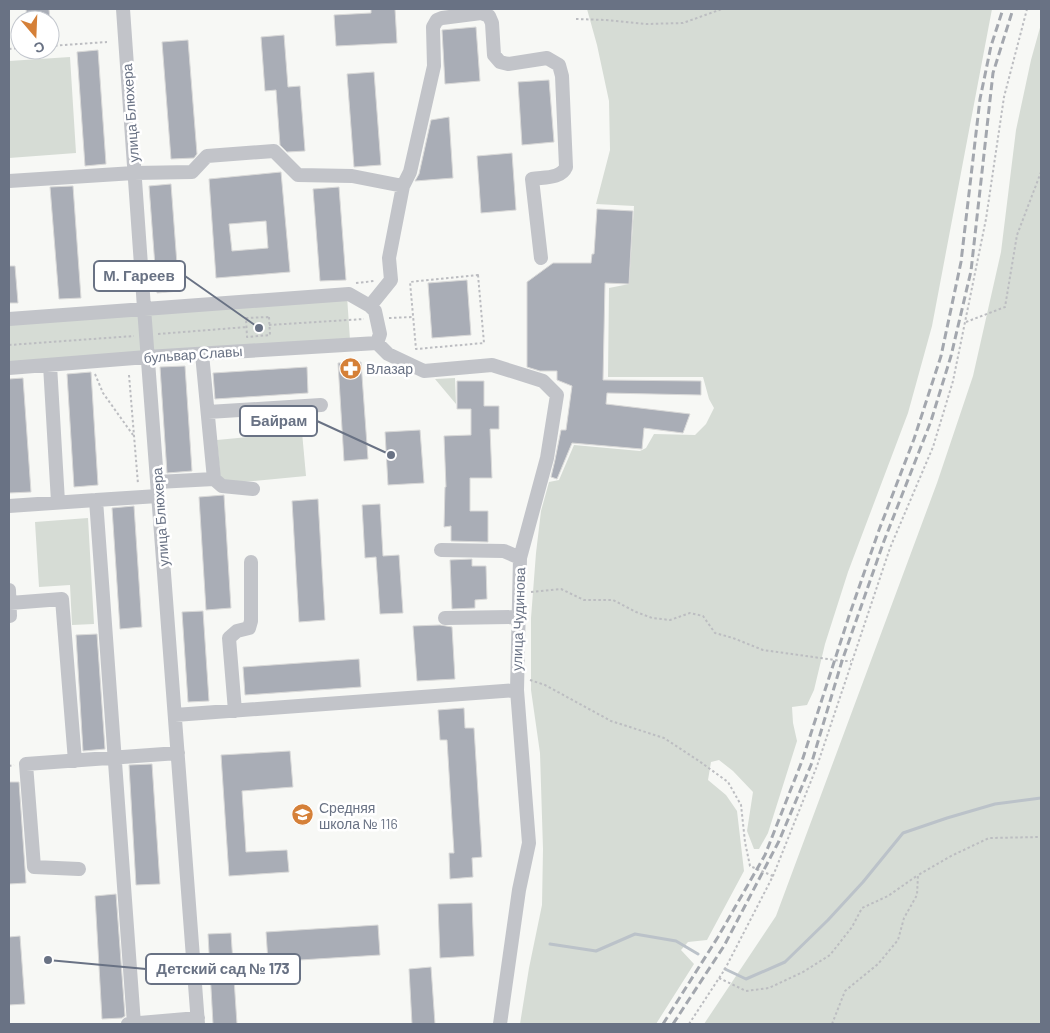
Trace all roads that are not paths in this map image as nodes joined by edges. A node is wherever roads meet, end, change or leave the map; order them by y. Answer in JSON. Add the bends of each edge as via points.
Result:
{"nodes":[{"id":1,"x":123,"y":9,"type":"edge"},
{"id":2,"x":134,"y":172,"type":"junction"},
{"id":3,"x":9,"y":181,"type":"edge"},
{"id":4,"x":403,"y":186,"type":"junction"},
{"id":5,"x":541,"y":258,"type":"dead end"},
{"id":6,"x":144,"y":308,"type":"junction"},
{"id":7,"x":374,"y":312,"type":"junction"},
{"id":8,"x":9,"y":319,"type":"edge"},
{"id":9,"x":376,"y":343,"type":"junction"},
{"id":10,"x":202,"y":354,"type":"junction"},
{"id":11,"x":148,"y":357,"type":"junction"},
{"id":12,"x":50,"y":365,"type":"junction"},
{"id":13,"x":9,"y":368,"type":"edge"},
{"id":14,"x":321,"y":405,"type":"dead end"},
{"id":15,"x":208,"y":412,"type":"junction"},
{"id":16,"x":214,"y":479,"type":"junction"},
{"id":17,"x":158,"y":489,"type":"junction"},
{"id":18,"x":253,"y":489,"type":"dead end"},
{"id":19,"x":96,"y":500,"type":"junction"},
{"id":20,"x":58,"y":502,"type":"junction"},
{"id":21,"x":9,"y":506,"type":"edge"},
{"id":22,"x":441,"y":550,"type":"dead end"},
{"id":23,"x":520,"y":558,"type":"junction"},
{"id":24,"x":251,"y":562,"type":"dead end"},
{"id":25,"x":9,"y":603,"type":"edge"},
{"id":26,"x":518,"y":617,"type":"junction"},
{"id":27,"x":445,"y":618,"type":"dead end"},
{"id":28,"x":517,"y":683,"type":"junction"},
{"id":29,"x":235,"y":711,"type":"junction"},
{"id":30,"x":175,"y":715,"type":"junction"},
{"id":31,"x":178,"y":753,"type":"junction"},
{"id":32,"x":115,"y":758,"type":"junction"},
{"id":33,"x":75,"y":761,"type":"junction"},
{"id":34,"x":79,"y":869,"type":"dead end"},
{"id":35,"x":198,"y":1021,"type":"edge"},
{"id":36,"x":128,"y":1024,"type":"edge"},
{"id":37,"x":134,"y":1024,"type":"edge"},
{"id":38,"x":500,"y":1024,"type":"edge"}],
"edges":[{"from":1,"to":2,"type":"street","name":"улица Блюхера"},
{"from":2,"to":3,"type":"street"},
{"from":2,"to":4,"type":"street","via":[[192,172],[207,156],[274,151],[298,175],[352,176]]},
{"from":2,"to":6,"type":"street","name":"улица Блюхера"},
{"from":4,"to":5,"type":"street","via":[[410,172],[434,66],[433,27],[442,18],[481,13],[489,16],[494,55],[500,62],[508,64],[546,58],[559,65],[562,76],[566,167],[564,173],[557,176],[532,179]]},
{"from":4,"to":7,"type":"street","via":[[389,258],[391,280]]},
{"from":6,"to":7,"type":"street","via":[[349,294]]},
{"from":6,"to":8,"type":"street"},
{"from":6,"to":11,"type":"street","name":"улица Блюхера"},
{"from":7,"to":9,"type":"street","via":[[380,334]]},
{"from":9,"to":10,"type":"street","name":"бульвар Славы"},
{"from":9,"to":23,"type":"street","name":"улица Чудинова","via":[[388,354],[424,371],[492,365],[543,381],[557,395],[547,458]]},
{"from":10,"to":11,"type":"street","name":"бульвар Славы"},
{"from":10,"to":15,"type":"street"},
{"from":11,"to":12,"type":"street","name":"бульвар Славы"},
{"from":11,"to":17,"type":"street","name":"улица Блюхера"},
{"from":12,"to":13,"type":"street","name":"бульвар Славы"},
{"from":12,"to":20,"type":"street"},
{"from":14,"to":15,"type":"street"},
{"from":15,"to":16,"type":"street"},
{"from":16,"to":17,"type":"street"},
{"from":16,"to":18,"type":"street","via":[[222,486]]},
{"from":17,"to":19,"type":"street"},
{"from":17,"to":30,"type":"street","name":"улица Блюхера"},
{"from":19,"to":20,"type":"street"},
{"from":19,"to":32,"type":"street"},
{"from":20,"to":21,"type":"street"},
{"from":22,"to":23,"type":"street","via":[[504,551]]},
{"from":23,"to":26,"type":"street","name":"улица Чудинова"},
{"from":24,"to":29,"type":"street","via":[[249,628],[229,638]]},
{"from":25,"to":33,"type":"street","via":[[62,599]]},
{"from":26,"to":27,"type":"street"},
{"from":26,"to":28,"type":"street","name":"улица Чудинова"},
{"from":28,"to":29,"type":"street"},
{"from":28,"to":38,"type":"street","name":"улица Чудинова","via":[[529,843]]},
{"from":29,"to":30,"type":"street"},
{"from":30,"to":31,"type":"street","name":"улица Блюхера"},
{"from":31,"to":32,"type":"street"},
{"from":31,"to":35,"type":"street","name":"улица Блюхера"},
{"from":32,"to":33,"type":"street"},
{"from":32,"to":37,"type":"street"},
{"from":33,"to":34,"type":"street","via":[[26,764],[34,867]]},
{"from":35,"to":37,"type":"street"},
{"from":36,"to":37,"type":"street"}]}
